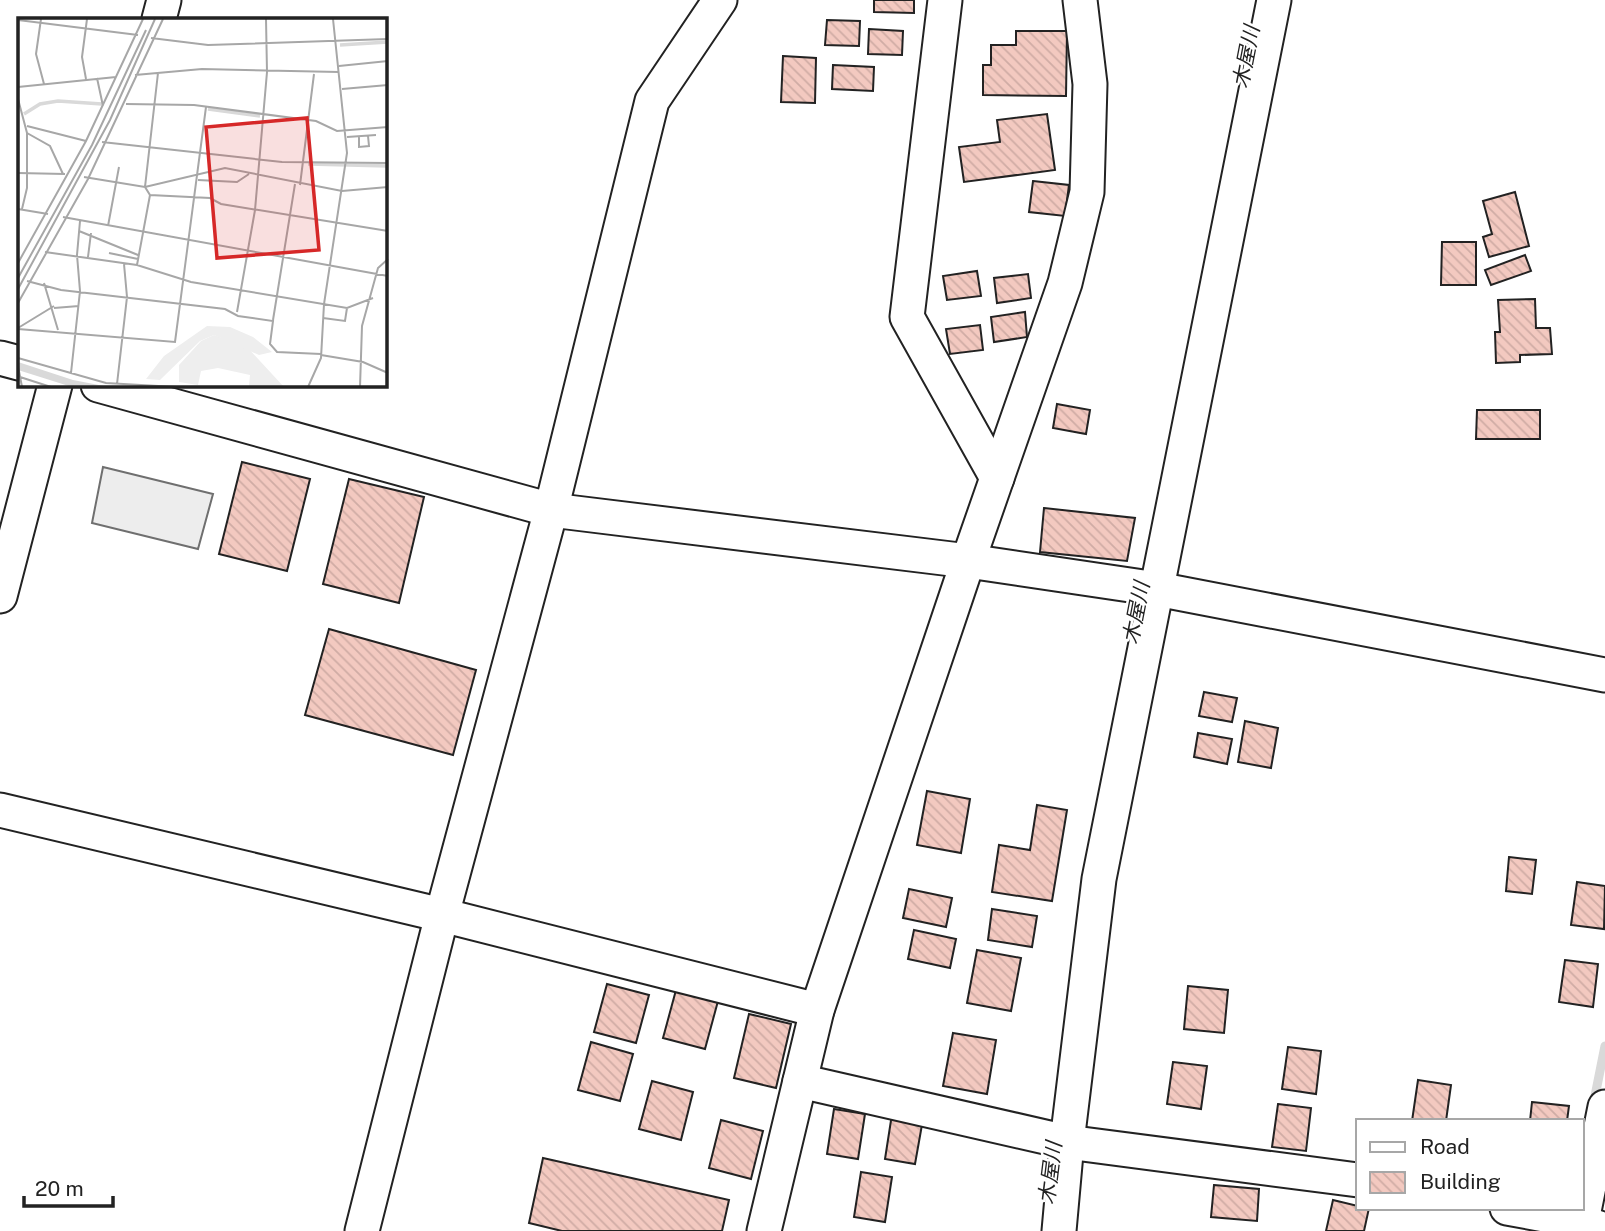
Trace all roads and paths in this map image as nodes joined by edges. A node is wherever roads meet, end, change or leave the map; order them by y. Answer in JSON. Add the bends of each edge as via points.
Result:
{"nodes":[{"id":1,"x":164,"y":0,"type":"edge"},
{"id":2,"x":720,"y":0,"type":"edge"},
{"id":3,"x":945,"y":0,"type":"edge"},
{"id":4,"x":1080,"y":0,"type":"edge"},
{"id":5,"x":1274,"y":0,"type":"edge"},
{"id":6,"x":159,"y":18,"type":"edge"},
{"id":7,"x":0,"y":358,"type":"edge"},
{"id":8,"x":18,"y":363,"type":"edge"},
{"id":9,"x":54,"y":387,"type":"edge"},
{"id":10,"x":105,"y":387,"type":"edge"},
{"id":11,"x":997,"y":478,"type":"junction"},
{"id":12,"x":551,"y":510,"type":"junction"},
{"id":13,"x":968,"y":561,"type":"junction"},
{"id":14,"x":1146,"y":588,"type":"junction"},
{"id":15,"x":0,"y":596,"type":"edge"},
{"id":16,"x":1605,"y":675,"type":"edge"},
{"id":17,"x":0,"y":810,"type":"edge"},
{"id":18,"x":442,"y":915,"type":"junction"},
{"id":19,"x":817,"y":1010,"type":"junction"},
{"id":20,"x":800,"y":1081,"type":"junction"},
{"id":21,"x":1605,"y":1107,"type":"edge"},
{"id":22,"x":1057,"y":1139,"type":"junction"},
{"id":23,"x":1356,"y":1181,"type":"edge"},
{"id":24,"x":1515,"y":1210,"type":"edge"},
{"id":25,"x":1589,"y":1228,"type":"edge"},
{"id":26,"x":362,"y":1231,"type":"edge"},
{"id":27,"x":764,"y":1231,"type":"edge"},
{"id":28,"x":1059,"y":1231,"type":"edge"}],
"edges":[{"from":1,"to":6,"type":"street"},
{"from":2,"to":12,"type":"street","via":[[652,101]]},
{"from":3,"to":11,"type":"street","via":[[907,317]]},
{"from":4,"to":11,"type":"street","via":[[1090,84],[1087,192],[1065,283]]},
{"from":5,"to":14,"type":"street"},
{"from":7,"to":8,"type":"street"},
{"from":9,"to":15,"type":"street"},
{"from":10,"to":12,"type":"street"},
{"from":11,"to":13,"type":"street"},
{"from":12,"to":13,"type":"street"},
{"from":12,"to":18,"type":"street"},
{"from":13,"to":14,"type":"street"},
{"from":13,"to":19,"type":"street"},
{"from":14,"to":16,"type":"street"},
{"from":14,"to":22,"type":"street"},
{"from":17,"to":18,"type":"street"},
{"from":18,"to":19,"type":"street"},
{"from":18,"to":26,"type":"street"},
{"from":19,"to":20,"type":"street"},
{"from":20,"to":22,"type":"street"},
{"from":20,"to":27,"type":"street"},
{"from":21,"to":25,"type":"street"},
{"from":22,"to":23,"type":"street"},
{"from":22,"to":28,"type":"street"},
{"from":24,"to":25,"type":"street"}]}
